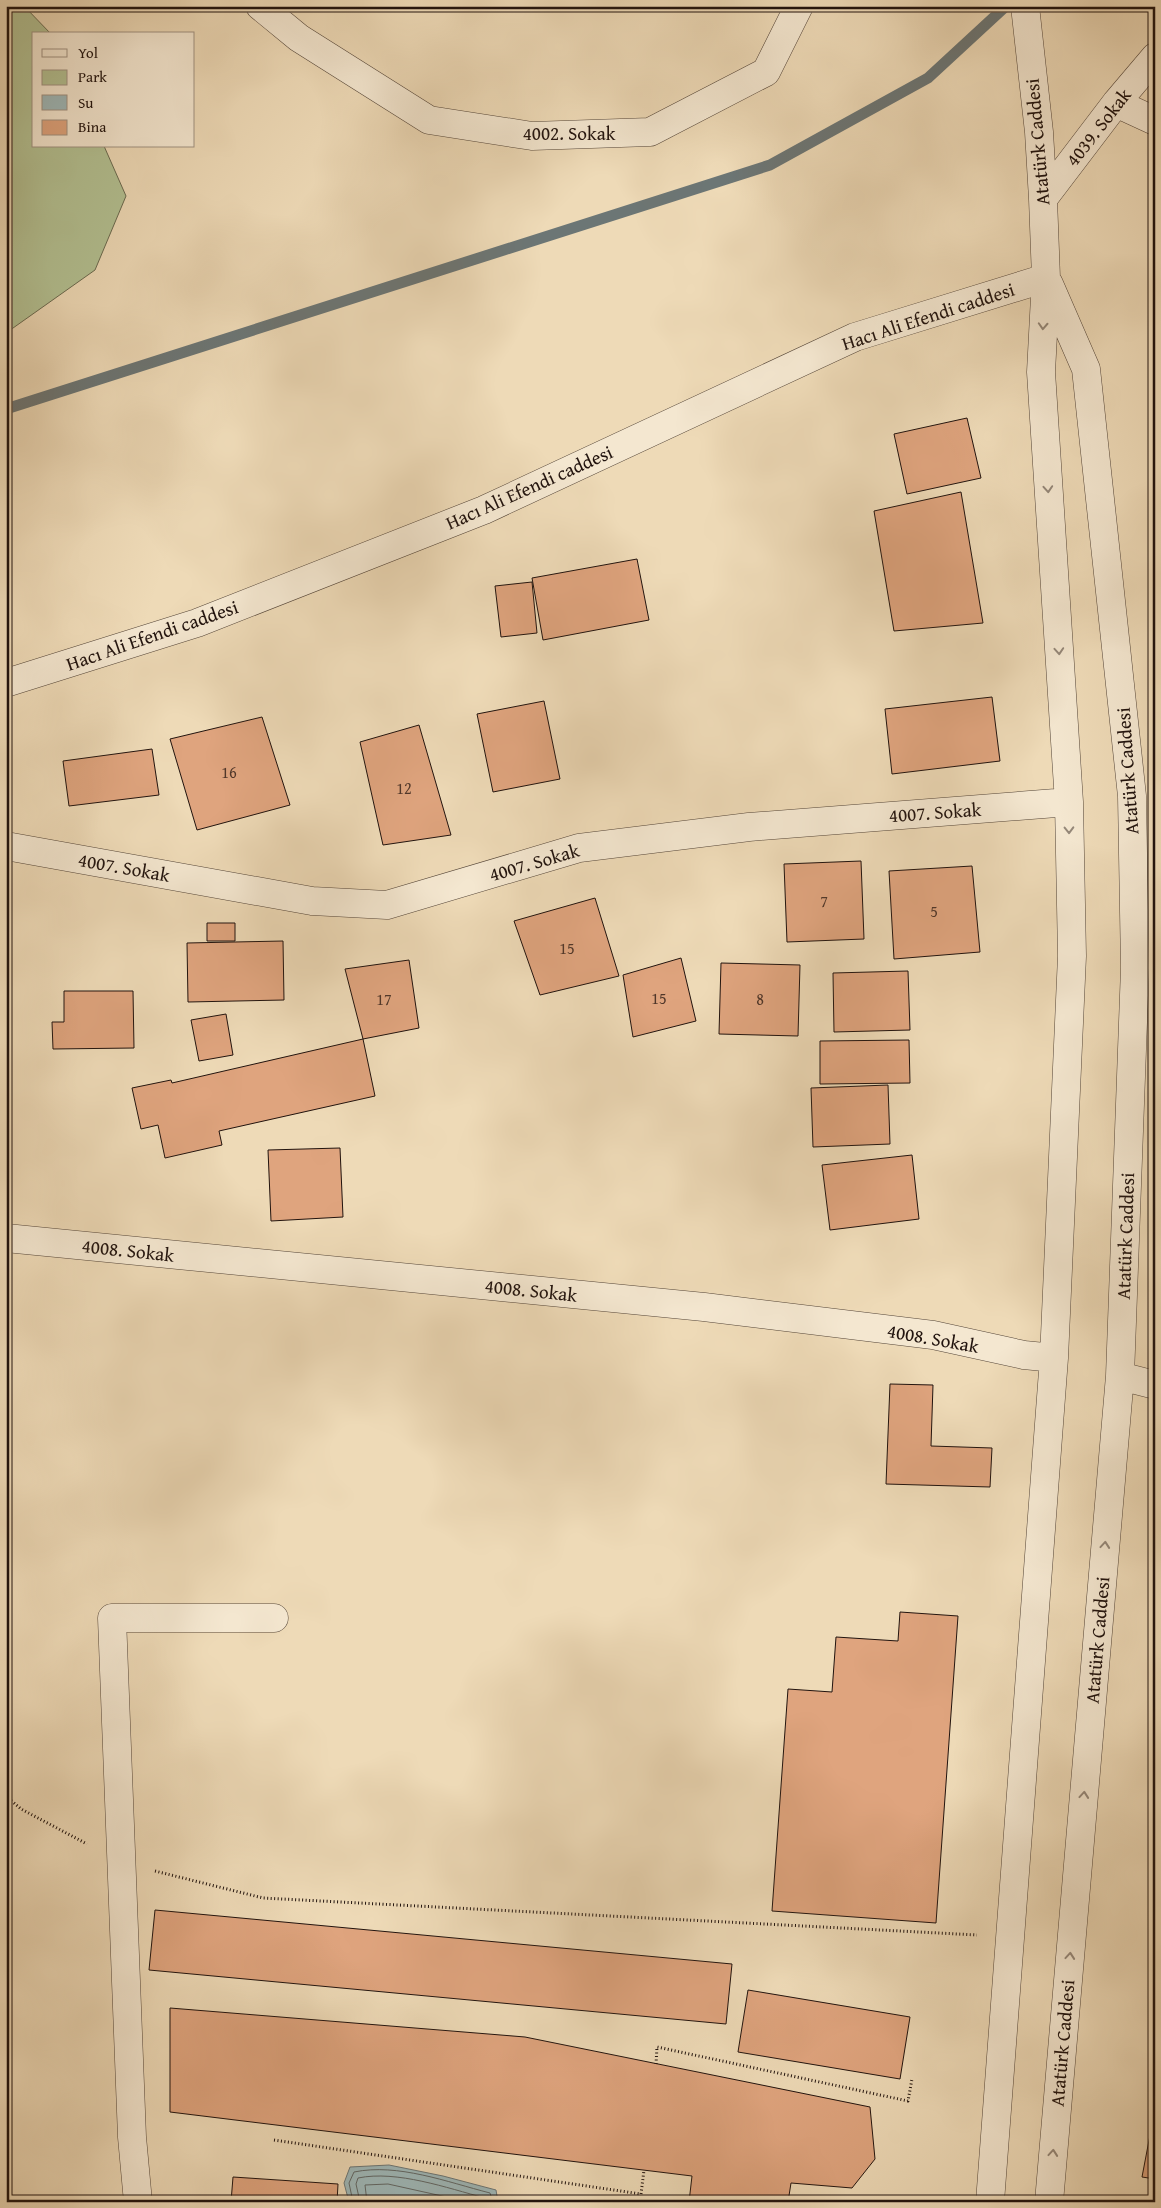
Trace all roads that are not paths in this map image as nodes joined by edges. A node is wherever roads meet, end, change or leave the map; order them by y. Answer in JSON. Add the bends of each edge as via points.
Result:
{"nodes":[{"id":1,"x":260,"y":6,"type":"edge"},
{"id":2,"x":800,"y":6,"type":"edge"},
{"id":3,"x":1024,"y":6,"type":"edge"},
{"id":4,"x":1155,"y":57,"type":"edge"},
{"id":5,"x":1116,"y":103,"type":"junction"},
{"id":6,"x":1155,"y":121,"type":"edge"},
{"id":7,"x":1043,"y":199,"type":"junction"},
{"id":8,"x":1046,"y":278,"type":"junction"},
{"id":9,"x":6,"y":682,"type":"edge"},
{"id":10,"x":1069,"y":802,"type":"junction"},
{"id":11,"x":6,"y":846,"type":"edge"},
{"id":12,"x":6,"y":1238,"type":"edge"},
{"id":13,"x":1054,"y":1358,"type":"junction"},
{"id":14,"x":1120,"y":1376,"type":"junction"},
{"id":15,"x":1155,"y":1385,"type":"edge"},
{"id":16,"x":274,"y":1618,"type":"dead end"},
{"id":17,"x":138,"y":2202,"type":"edge"},
{"id":18,"x":990,"y":2202,"type":"edge"},
{"id":19,"x":1049,"y":2202,"type":"edge"}],
"edges":[{"from":1,"to":2,"type":"street","name":"4002. Sokak","via":[[299,38],[429,120],[532,136],[650,132],[766,72]]},
{"from":3,"to":7,"type":"street","name":"Atatürk Caddesi","via":[[1039,132]]},
{"from":4,"to":5,"type":"street","name":"4039. Sokak"},
{"from":5,"to":6,"type":"street"},
{"from":5,"to":7,"type":"street","name":"4039. Sokak"},
{"from":7,"to":8,"type":"street","name":"Atatürk Caddesi"},
{"from":8,"to":9,"type":"street","name":"Hacı Ali Efendi caddesi","via":[[855,336],[484,510],[197,622]]},
{"from":8,"to":10,"type":"street","name":"Atatürk Caddesi","one_way":true,"via":[[1041,372]]},
{"from":8,"to":14,"type":"street","name":"Atatürk Caddesi","via":[[1086,369],[1132,796],[1135,968]]},
{"from":10,"to":11,"type":"street","name":"4007. Sokak","via":[[749,827],[579,848],[387,905],[312,901]]},
{"from":10,"to":13,"type":"street","name":"Atatürk Caddesi","one_way":true,"via":[[1072,956]]},
{"from":12,"to":13,"type":"street","name":"4008. Sokak","via":[[704,1307],[933,1335],[1024,1355]]},
{"from":13,"to":18,"type":"street","name":"Atatürk Caddesi"},
{"from":14,"to":15,"type":"street"},
{"from":19,"to":14,"type":"street","name":"Atatürk Caddesi","one_way":true},
{"from":16,"to":17,"type":"street","via":[[112,1618],[132,2137]]}]}
